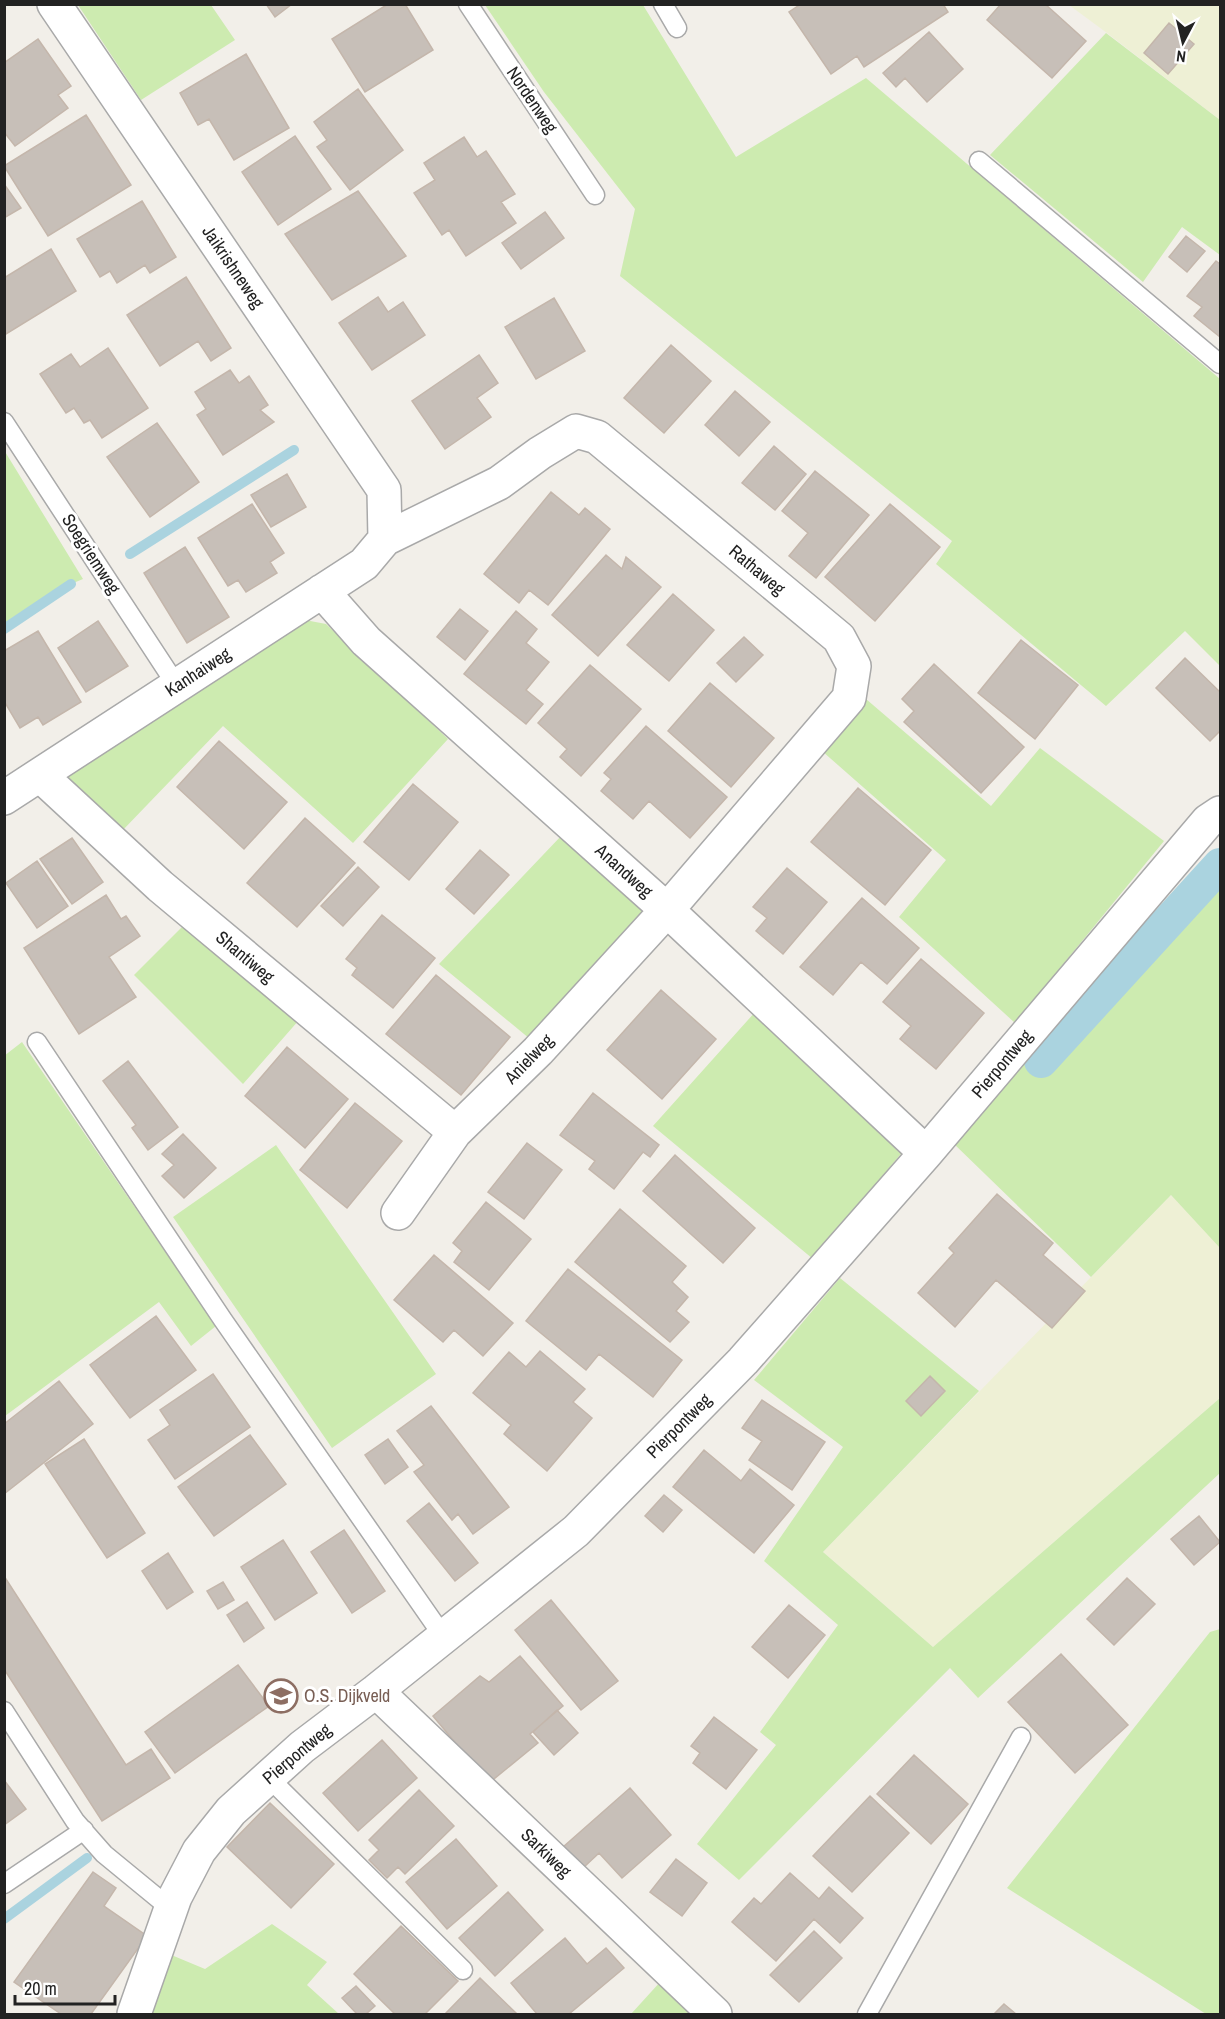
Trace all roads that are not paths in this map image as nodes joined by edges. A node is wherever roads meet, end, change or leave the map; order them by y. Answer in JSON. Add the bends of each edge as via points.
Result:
{"nodes":[{"id":1,"x":54,"y":4,"type":"edge"},
{"id":2,"x":468,"y":4,"type":"edge"},
{"id":3,"x":663,"y":4,"type":"edge"},
{"id":4,"x":677,"y":28,"type":"dead end"},
{"id":5,"x":979,"y":161,"type":"dead end"},
{"id":6,"x":595,"y":195,"type":"dead end"},
{"id":7,"x":1221,"y":364,"type":"edge"},
{"id":8,"x":4,"y":422,"type":"edge"},
{"id":9,"x":385,"y":538,"type":"junction"},
{"id":10,"x":322,"y":591,"type":"junction"},
{"id":11,"x":177,"y":686,"type":"junction"},
{"id":12,"x":40,"y":775,"type":"junction"},
{"id":13,"x":4,"y":798,"type":"edge"},
{"id":14,"x":1221,"y":813,"type":"edge"},
{"id":15,"x":667,"y":910,"type":"junction"},
{"id":16,"x":37,"y":1042,"type":"dead end"},
{"id":17,"x":456,"y":1132,"type":"junction"},
{"id":18,"x":926,"y":1153,"type":"junction"},
{"id":19,"x":398,"y":1213,"type":"dead end"},
{"id":20,"x":443,"y":1636,"type":"junction"},
{"id":21,"x":376,"y":1691,"type":"junction"},
{"id":22,"x":4,"y":1712,"type":"edge"},
{"id":23,"x":1022,"y":1737,"type":"dead end"},
{"id":24,"x":268,"y":1777,"type":"junction"},
{"id":25,"x":84,"y":1830,"type":"junction"},
{"id":26,"x":4,"y":1884,"type":"edge"},
{"id":27,"x":171,"y":1909,"type":"junction"},
{"id":28,"x":463,"y":1970,"type":"dead end"},
{"id":29,"x":134,"y":2014,"type":"edge"},
{"id":30,"x":715,"y":2014,"type":"edge"},
{"id":31,"x":867,"y":2014,"type":"edge"}],
"edges":[{"from":1,"to":9,"type":"street","name":"Jaikrishneweg","via":[[384,490]]},
{"from":2,"to":6,"type":"lane","name":"Nordenweg"},
{"from":3,"to":4,"type":"lane"},
{"from":5,"to":7,"type":"lane"},
{"from":8,"to":11,"type":"lane","name":"Soegriemweg"},
{"from":9,"to":10,"type":"street","name":"Kanhaiweg","via":[[364,564]]},
{"from":9,"to":15,"type":"street","name":"Rathaweg","via":[[499,483],[576,431],[597,437],[838,638],[854,666],[849,698]]},
{"from":10,"to":11,"type":"street","name":"Kanhaiweg"},
{"from":10,"to":15,"type":"street","name":"Anandweg","via":[[366,641]]},
{"from":11,"to":12,"type":"street","name":"Kanhaiweg"},
{"from":12,"to":13,"type":"street","name":"Kanhaiweg"},
{"from":12,"to":17,"type":"street","name":"Shantiweg","via":[[160,886]]},
{"from":14,"to":18,"type":"street","name":"Pierpontweg","via":[[1208,821]]},
{"from":15,"to":17,"type":"street","name":"Anielweg","via":[[538,1051]]},
{"from":15,"to":18,"type":"street","name":"Anandweg"},
{"from":16,"to":20,"type":"lane","via":[[223,1320]]},
{"from":17,"to":19,"type":"street","name":"Anielweg"},
{"from":18,"to":20,"type":"street","name":"Pierpontweg","via":[[743,1361],[576,1531]]},
{"from":20,"to":21,"type":"street","name":"Pierpontweg"},
{"from":21,"to":24,"type":"street","name":"Pierpontweg"},
{"from":21,"to":30,"type":"street","name":"Sarkiweg"},
{"from":22,"to":25,"type":"lane"},
{"from":23,"to":31,"type":"lane"},
{"from":24,"to":27,"type":"street","name":"Pierpontweg","via":[[231,1811],[199,1851]]},
{"from":24,"to":28,"type":"lane"},
{"from":25,"to":26,"type":"lane"},
{"from":25,"to":27,"type":"lane","via":[[104,1854]]},
{"from":27,"to":29,"type":"street","name":"Pierpontweg"}]}
